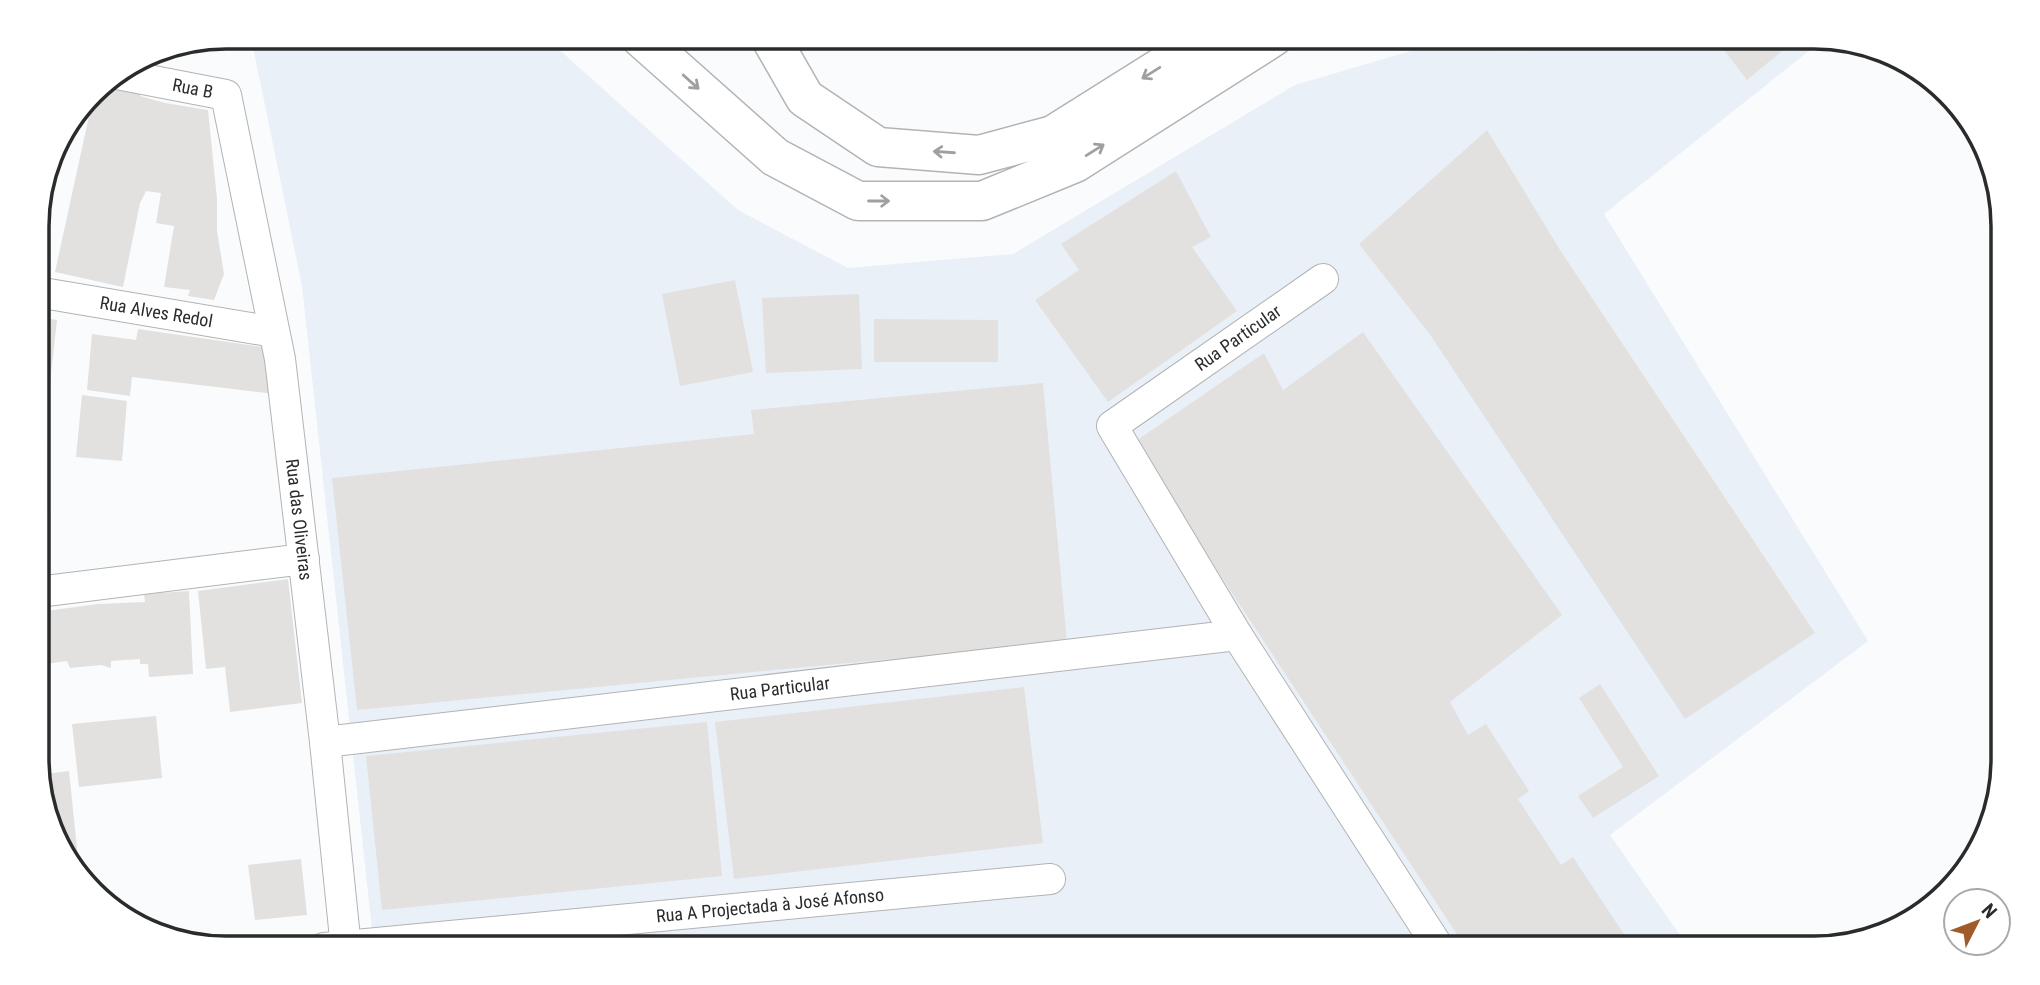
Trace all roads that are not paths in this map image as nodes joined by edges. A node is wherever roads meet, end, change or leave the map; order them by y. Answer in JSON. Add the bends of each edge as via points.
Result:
{"nodes":[{"id":1,"x":653,"y":49,"type":"edge"},
{"id":2,"x":777,"y":49,"type":"edge"},
{"id":3,"x":1190,"y":49,"type":"edge"},
{"id":4,"x":1254,"y":49,"type":"edge"},
{"id":5,"x":132,"y":77,"type":"edge"},
{"id":6,"x":226,"y":95,"type":"joint"},
{"id":7,"x":1323,"y":279,"type":"dead end"},
{"id":8,"x":49,"y":294,"type":"edge"},
{"id":9,"x":274,"y":332,"type":"junction"},
{"id":10,"x":304,"y":559,"type":"junction"},
{"id":11,"x":49,"y":591,"type":"edge"},
{"id":12,"x":1237,"y":635,"type":"junction"},
{"id":13,"x":325,"y":742,"type":"junction"},
{"id":14,"x":1050,"y":879,"type":"dead end"},
{"id":15,"x":337,"y":936,"type":"edge"},
{"id":16,"x":453,"y":936,"type":"edge"},
{"id":17,"x":1431,"y":936,"type":"edge"}],
"edges":[{"from":1,"to":4,"type":"highway","one_way":true,"via":[[775,157],[858,201],[982,201],[1075,163]]},
{"from":3,"to":2,"type":"highway","one_way":true,"via":[[1054,135],[979,155],[878,147],[805,98]]},
{"from":5,"to":6,"type":"street","name":"Rua B"},
{"from":6,"to":9,"type":"street","name":"Rua das Oliveiras"},
{"from":7,"to":12,"type":"street","name":"Rua Particular","via":[[1112,426]]},
{"from":8,"to":9,"type":"street","name":"Rua Alves Redol"},
{"from":9,"to":10,"type":"street","name":"Rua das Oliveiras"},
{"from":10,"to":11,"type":"street"},
{"from":10,"to":13,"type":"street","name":"Rua das Oliveiras"},
{"from":12,"to":13,"type":"street","name":"Rua Particular"},
{"from":12,"to":17,"type":"street","name":"Rua Particular"},
{"from":13,"to":15,"type":"street","name":"Rua das Oliveiras"},
{"from":14,"to":16,"type":"street","name":"Rua A Projectada à José Afonso"}]}
